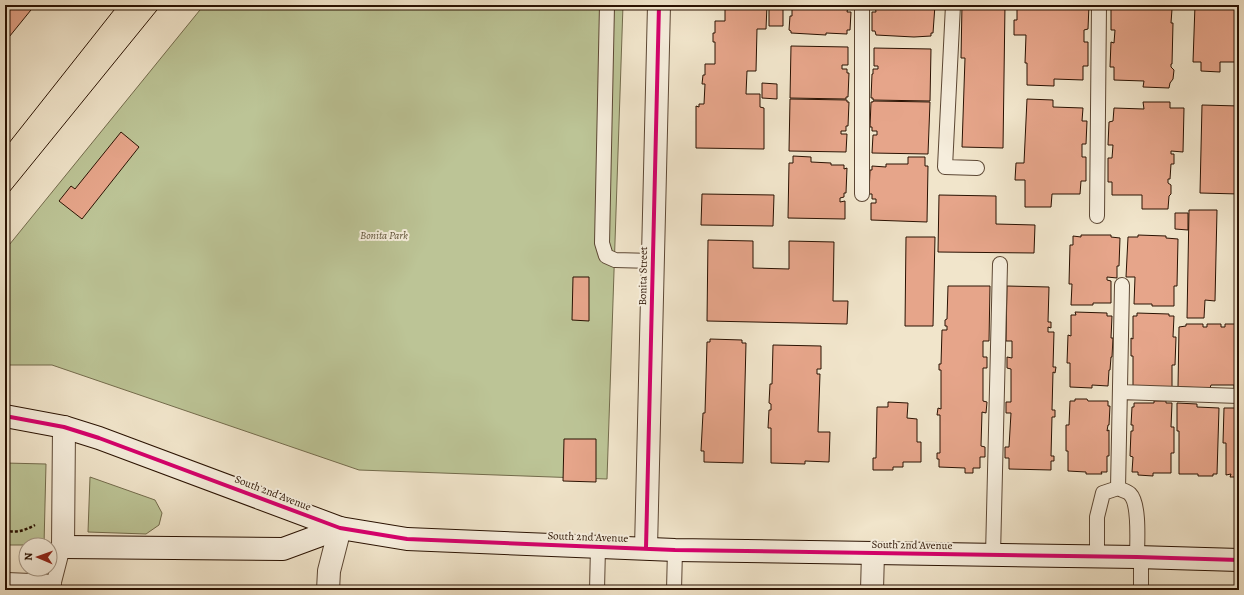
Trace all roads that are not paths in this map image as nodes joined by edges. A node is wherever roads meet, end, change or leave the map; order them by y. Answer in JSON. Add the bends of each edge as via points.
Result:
{"nodes":[{"id":1,"x":607,"y":5,"type":"edge"},
{"id":2,"x":659,"y":5,"type":"edge"},
{"id":3,"x":862,"y":5,"type":"edge"},
{"id":4,"x":953,"y":5,"type":"edge"},
{"id":5,"x":1099,"y":5,"type":"edge"},
{"id":6,"x":978,"y":168,"type":"dead end"},
{"id":7,"x":862,"y":194,"type":"dead end"},
{"id":8,"x":1097,"y":216,"type":"dead end"},
{"id":9,"x":652,"y":261,"type":"junction"},
{"id":10,"x":1000,"y":264,"type":"dead end"},
{"id":11,"x":1122,"y":285,"type":"dead end"},
{"id":12,"x":1120,"y":392,"type":"junction"},
{"id":13,"x":1239,"y":396,"type":"edge"},
{"id":14,"x":5,"y":416,"type":"edge"},
{"id":15,"x":64,"y":427,"type":"junction"},
{"id":16,"x":1118,"y":488,"type":"junction"},
{"id":17,"x":340,"y":528,"type":"junction"},
{"id":18,"x":598,"y":546,"type":"junction"},
{"id":19,"x":64,"y":547,"type":"junction"},
{"id":20,"x":646,"y":548,"type":"junction"},
{"id":21,"x":675,"y":550,"type":"junction"},
{"id":22,"x":873,"y":553,"type":"junction"},
{"id":23,"x":993,"y":555,"type":"junction"},
{"id":24,"x":1096,"y":556,"type":"junction"},
{"id":25,"x":1139,"y":557,"type":"junction"},
{"id":26,"x":1239,"y":560,"type":"edge"},
{"id":27,"x":6,"y":583,"type":"edge"},
{"id":28,"x":54,"y":586,"type":"edge"},
{"id":29,"x":328,"y":590,"type":"edge"},
{"id":30,"x":597,"y":590,"type":"edge"},
{"id":31,"x":674,"y":590,"type":"edge"},
{"id":32,"x":872,"y":590,"type":"edge"},
{"id":33,"x":1141,"y":590,"type":"edge"}],
"edges":[{"from":1,"to":9,"type":"lane","via":[[602,243],[606,256],[615,260]]},
{"from":2,"to":9,"type":"street","name":"Bonita Street"},
{"from":3,"to":7,"type":"lane"},
{"from":4,"to":6,"type":"lane","via":[[945,167]]},
{"from":5,"to":8,"type":"lane"},
{"from":9,"to":20,"type":"street","name":"Bonita Street"},
{"from":10,"to":23,"type":"lane"},
{"from":11,"to":12,"type":"lane"},
{"from":12,"to":13,"type":"lane"},
{"from":12,"to":16,"type":"lane"},
{"from":14,"to":15,"type":"street","name":"South 2nd Avenue"},
{"from":15,"to":17,"type":"street","name":"South 2nd Avenue"},
{"from":15,"to":19,"type":"street"},
{"from":16,"to":24,"type":"lane","via":[[1103,493],[1097,517]]},
{"from":16,"to":25,"type":"lane","via":[[1130,494],[1134,502]]},
{"from":17,"to":18,"type":"street","name":"South 2nd Avenue","via":[[407,539]]},
{"from":17,"to":19,"type":"street","via":[[283,549]]},
{"from":17,"to":29,"type":"street","via":[[329,571]]},
{"from":18,"to":20,"type":"street","name":"South 2nd Avenue"},
{"from":18,"to":30,"type":"lane"},
{"from":19,"to":28,"type":"lane"},
{"from":20,"to":21,"type":"street","name":"South 2nd Avenue"},
{"from":21,"to":22,"type":"street","name":"South 2nd Avenue"},
{"from":21,"to":31,"type":"lane"},
{"from":22,"to":23,"type":"street","name":"South 2nd Avenue"},
{"from":22,"to":32,"type":"street"},
{"from":23,"to":24,"type":"street","name":"South 2nd Avenue"},
{"from":24,"to":25,"type":"street","name":"South 2nd Avenue"},
{"from":25,"to":26,"type":"street","name":"South 2nd Avenue"},
{"from":25,"to":33,"type":"lane"},
{"from":27,"to":28,"type":"lane"}]}
